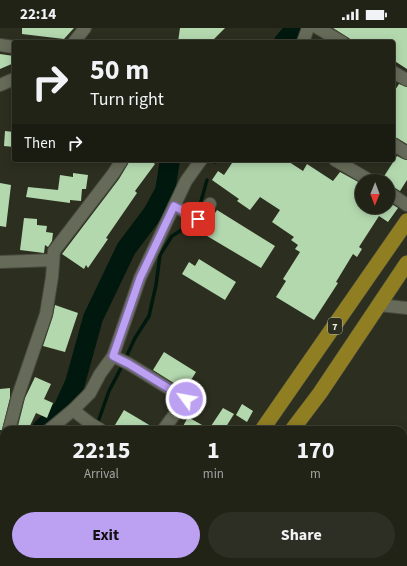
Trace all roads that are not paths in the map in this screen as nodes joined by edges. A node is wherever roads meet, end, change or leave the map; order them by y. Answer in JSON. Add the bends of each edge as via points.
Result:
{"nodes":[{"id":1,"x":85,"y":28,"type":"edge"},
{"id":2,"x":308,"y":28,"type":"edge"},
{"id":3,"x":318,"y":28,"type":"edge"},
{"id":4,"x":76,"y":40,"type":"edge"},
{"id":5,"x":303,"y":40,"type":"edge"},
{"id":6,"x":339,"y":40,"type":"edge"},
{"id":7,"x":0,"y":45,"type":"edge"},
{"id":8,"x":12,"y":47,"type":"edge"},
{"id":9,"x":395,"y":73,"type":"edge"},
{"id":10,"x":12,"y":80,"type":"edge"},
{"id":11,"x":407,"y":80,"type":"edge"},
{"id":12,"x":0,"y":85,"type":"edge"},
{"id":13,"x":395,"y":145,"type":"edge"},
{"id":14,"x":407,"y":153,"type":"edge"},
{"id":15,"x":121,"y":162,"type":"edge"},
{"id":16,"x":200,"y":162,"type":"edge"},
{"id":17,"x":338,"y":162,"type":"edge"},
{"id":18,"x":359,"y":174,"type":"edge"},
{"id":19,"x":395,"y":197,"type":"edge"},
{"id":20,"x":210,"y":204,"type":"dead end"},
{"id":21,"x":407,"y":205,"type":"edge"},
{"id":22,"x":174,"y":206,"type":"junction"},
{"id":23,"x":407,"y":221,"type":"edge"},
{"id":24,"x":53,"y":260,"type":"junction"},
{"id":25,"x":0,"y":262,"type":"edge"},
{"id":26,"x":407,"y":263,"type":"edge"},
{"id":27,"x":379,"y":305,"type":"junction"},
{"id":28,"x":407,"y":308,"type":"edge"},
{"id":29,"x":121,"y":360,"type":"junction"},
{"id":30,"x":72,"y":410,"type":"junction"},
{"id":31,"x":10,"y":426,"type":"edge"},
{"id":32,"x":54,"y":426,"type":"edge"},
{"id":33,"x":96,"y":426,"type":"edge"},
{"id":34,"x":166,"y":426,"type":"edge"},
{"id":35,"x":265,"y":426,"type":"edge"},
{"id":36,"x":295,"y":426,"type":"edge"}],
"edges":[{"from":1,"to":4,"type":"street"},
{"from":2,"to":5,"type":"street"},
{"from":3,"to":6,"type":"street"},
{"from":7,"to":8,"type":"street"},
{"from":9,"to":11,"type":"street"},
{"from":10,"to":12,"type":"street"},
{"from":13,"to":14,"type":"street"},
{"from":15,"to":24,"type":"street","via":[[54,250]]},
{"from":16,"to":22,"type":"street","via":[[186,181]]},
{"from":17,"to":18,"type":"street"},
{"from":19,"to":21,"type":"street"},
{"from":20,"to":22,"type":"street","via":[[194,217]]},
{"from":22,"to":29,"type":"street","via":[[140,278]]},
{"from":23,"to":35,"type":"main road","number":"7"},
{"from":24,"to":25,"type":"street"},
{"from":24,"to":31,"type":"street","via":[[46,314]]},
{"from":26,"to":27,"type":"main road","number":"7"},
{"from":27,"to":28,"type":"street"},
{"from":27,"to":36,"type":"main road","number":"7"},
{"from":29,"to":30,"type":"street","via":[[100,374],[90,392]]},
{"from":29,"to":34,"type":"street","via":[[186,399]]},
{"from":30,"to":32,"type":"street"},
{"from":30,"to":33,"type":"street"}]}
